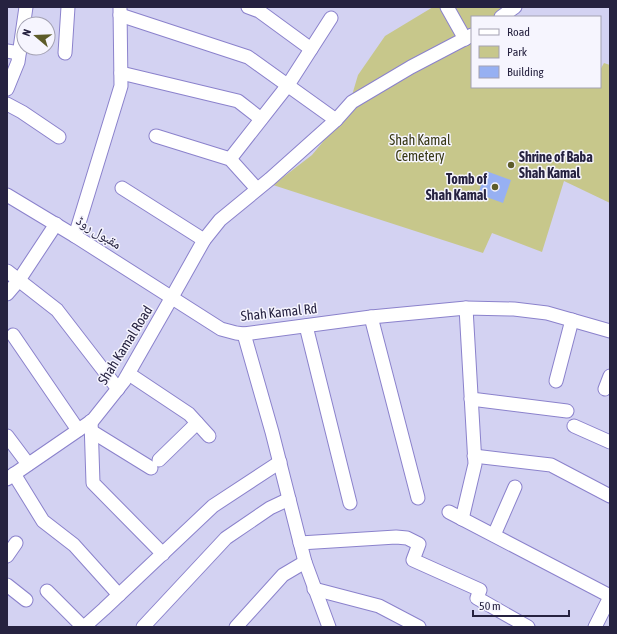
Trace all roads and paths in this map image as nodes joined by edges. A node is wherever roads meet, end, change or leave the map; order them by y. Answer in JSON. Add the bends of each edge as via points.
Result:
{"nodes":[{"id":1,"x":26,"y":7,"type":"edge"},
{"id":2,"x":68,"y":7,"type":"edge"},
{"id":3,"x":248,"y":7,"type":"edge"},
{"id":4,"x":447,"y":7,"type":"edge"},
{"id":5,"x":515,"y":7,"type":"edge"},
{"id":6,"x":120,"y":11,"type":"edge"},
{"id":7,"x":502,"y":16,"type":"edge"},
{"id":8,"x":331,"y":18,"type":"dead end"},
{"id":9,"x":468,"y":37,"type":"edge"},
{"id":10,"x":311,"y":49,"type":"junction"},
{"id":11,"x":13,"y":52,"type":"edge"},
{"id":12,"x":65,"y":53,"type":"dead end"},
{"id":13,"x":121,"y":73,"type":"junction"},
{"id":14,"x":288,"y":85,"type":"junction"},
{"id":15,"x":7,"y":90,"type":"edge"},
{"id":16,"x":7,"y":104,"type":"edge"},
{"id":17,"x":261,"y":119,"type":"junction"},
{"id":18,"x":336,"y":120,"type":"junction"},
{"id":19,"x":156,"y":136,"type":"dead end"},
{"id":20,"x":59,"y":137,"type":"dead end"},
{"id":21,"x":230,"y":159,"type":"junction"},
{"id":22,"x":122,"y":188,"type":"dead end"},
{"id":23,"x":257,"y":190,"type":"junction"},
{"id":24,"x":7,"y":195,"type":"edge"},
{"id":25,"x":56,"y":224,"type":"junction"},
{"id":26,"x":75,"y":236,"type":"junction"},
{"id":27,"x":204,"y":240,"type":"junction"},
{"id":28,"x":7,"y":271,"type":"edge"},
{"id":29,"x":19,"y":280,"type":"junction"},
{"id":30,"x":7,"y":294,"type":"edge"},
{"id":31,"x":172,"y":297,"type":"junction"},
{"id":32,"x":466,"y":308,"type":"junction"},
{"id":33,"x":371,"y":317,"type":"junction"},
{"id":34,"x":572,"y":320,"type":"junction"},
{"id":35,"x":306,"y":326,"type":"junction"},
{"id":36,"x":610,"y":331,"type":"edge"},
{"id":37,"x":244,"y":334,"type":"junction"},
{"id":38,"x":12,"y":335,"type":"dead end"},
{"id":39,"x":129,"y":374,"type":"junction"},
{"id":40,"x":610,"y":376,"type":"edge"},
{"id":41,"x":556,"y":381,"type":"dead end"},
{"id":42,"x":118,"y":389,"type":"junction"},
{"id":43,"x":605,"y":389,"type":"dead end"},
{"id":44,"x":471,"y":399,"type":"junction"},
{"id":45,"x":567,"y":411,"type":"dead end"},
{"id":46,"x":197,"y":423,"type":"junction"},
{"id":47,"x":91,"y":426,"type":"junction"},
{"id":48,"x":574,"y":426,"type":"dead end"},
{"id":49,"x":78,"y":430,"type":"junction"},
{"id":50,"x":7,"y":436,"type":"edge"},
{"id":51,"x":209,"y":436,"type":"dead end"},
{"id":52,"x":610,"y":442,"type":"edge"},
{"id":53,"x":474,"y":456,"type":"junction"},
{"id":54,"x":280,"y":462,"type":"junction"},
{"id":55,"x":28,"y":464,"type":"junction"},
{"id":56,"x":10,"y":476,"type":"edge"},
{"id":57,"x":515,"y":487,"type":"dead end"},
{"id":58,"x":610,"y":496,"type":"edge"},
{"id":59,"x":289,"y":498,"type":"junction"},
{"id":60,"x":418,"y":498,"type":"dead end"},
{"id":61,"x":350,"y":503,"type":"dead end"},
{"id":62,"x":449,"y":512,"type":"dead end"},
{"id":63,"x":462,"y":519,"type":"junction"},
{"id":64,"x":494,"y":535,"type":"junction"},
{"id":65,"x":16,"y":543,"type":"dead end"},
{"id":66,"x":300,"y":543,"type":"junction"},
{"id":67,"x":163,"y":554,"type":"junction"},
{"id":68,"x":7,"y":556,"type":"edge"},
{"id":69,"x":305,"y":562,"type":"junction"},
{"id":70,"x":7,"y":585,"type":"edge"},
{"id":71,"x":314,"y":589,"type":"junction"},
{"id":72,"x":47,"y":591,"type":"dead end"},
{"id":73,"x":120,"y":595,"type":"junction"},
{"id":74,"x":610,"y":596,"type":"edge"},
{"id":75,"x":26,"y":600,"type":"dead end"},
{"id":76,"x":83,"y":627,"type":"edge"},
{"id":77,"x":143,"y":627,"type":"edge"},
{"id":78,"x":236,"y":627,"type":"edge"},
{"id":79,"x":329,"y":627,"type":"edge"},
{"id":80,"x":419,"y":627,"type":"edge"},
{"id":81,"x":528,"y":627,"type":"edge"},
{"id":82,"x":595,"y":627,"type":"edge"}],
"edges":[{"from":1,"to":11,"type":"street"},
{"from":2,"to":12,"type":"street"},
{"from":3,"to":10,"type":"street","via":[[259,11]]},
{"from":4,"to":9,"type":"street"},
{"from":5,"to":7,"type":"street"},
{"from":6,"to":13,"type":"street"},
{"from":6,"to":14,"type":"street","via":[[248,57]]},
{"from":8,"to":10,"type":"street"},
{"from":9,"to":18,"type":"street","via":[[352,102]]},
{"from":10,"to":14,"type":"street"},
{"from":11,"to":15,"type":"street","via":[[18,62]]},
{"from":13,"to":17,"type":"street","via":[[238,101]]},
{"from":13,"to":26,"type":"street","via":[[121,86]]},
{"from":14,"to":17,"type":"street"},
{"from":14,"to":18,"type":"street"},
{"from":16,"to":20,"type":"street"},
{"from":17,"to":21,"type":"street"},
{"from":18,"to":23,"type":"street"},
{"from":19,"to":21,"type":"street"},
{"from":21,"to":23,"type":"street"},
{"from":22,"to":27,"type":"street"},
{"from":23,"to":27,"type":"street","via":[[220,220]]},
{"from":24,"to":25,"type":"street","name":"مقبول روڈ"},
{"from":25,"to":26,"type":"street","name":"مقبول روڈ"},
{"from":25,"to":29,"type":"street"},
{"from":26,"to":31,"type":"street","name":"مقبول روڈ"},
{"from":27,"to":31,"type":"street"},
{"from":28,"to":29,"type":"street"},
{"from":29,"to":30,"type":"street"},
{"from":29,"to":42,"type":"street","via":[[57,310]]},
{"from":31,"to":37,"type":"street","name":"Shah Kamal Rd","via":[[221,329]]},
{"from":31,"to":39,"type":"street","name":"Shah Kamal Road"},
{"from":32,"to":33,"type":"street","name":"Shah Kamal Rd"},
{"from":32,"to":34,"type":"street","name":"Shah Kamal Rd","via":[[514,309],[547,313]]},
{"from":32,"to":44,"type":"street"},
{"from":33,"to":35,"type":"street","name":"Shah Kamal Rd"},
{"from":33,"to":60,"type":"street"},
{"from":34,"to":36,"type":"street","name":"Shah Kamal Rd"},
{"from":34,"to":41,"type":"street"},
{"from":35,"to":37,"type":"street","name":"Shah Kamal Rd"},
{"from":35,"to":61,"type":"street"},
{"from":37,"to":54,"type":"street"},
{"from":38,"to":49,"type":"street"},
{"from":39,"to":42,"type":"street","name":"Shah Kamal Road"},
{"from":39,"to":46,"type":"street","via":[[189,414]]},
{"from":40,"to":43,"type":"street"},
{"from":42,"to":47,"type":"street","name":"Shah Kamal Road"},
{"from":44,"to":45,"type":"street"},
{"from":44,"to":53,"type":"street"},
{"from":46,"to":47,"type":"street","via":[[155,464]]},
{"from":46,"to":51,"type":"street"},
{"from":47,"to":49,"type":"street","name":"Shah Kamal Road"},
{"from":47,"to":67,"type":"street","via":[[93,483]]},
{"from":48,"to":52,"type":"street"},
{"from":49,"to":55,"type":"street","name":"Shah Kamal Road"},
{"from":50,"to":55,"type":"street"},
{"from":53,"to":58,"type":"street","via":[[551,465]]},
{"from":53,"to":63,"type":"street"},
{"from":54,"to":59,"type":"street"},
{"from":54,"to":67,"type":"street","via":[[213,506]]},
{"from":55,"to":56,"type":"street","name":"Shah Kamal Road"},
{"from":56,"to":73,"type":"street","via":[[43,521],[74,545]]},
{"from":57,"to":64,"type":"street"},
{"from":59,"to":66,"type":"street"},
{"from":59,"to":77,"type":"street","via":[[226,538]]},
{"from":62,"to":63,"type":"street"},
{"from":63,"to":64,"type":"street"},
{"from":64,"to":74,"type":"street"},
{"from":65,"to":68,"type":"street"},
{"from":66,"to":69,"type":"street"},
{"from":66,"to":81,"type":"street","via":[[407,538],[419,544],[413,560],[480,590],[477,598]]},
{"from":67,"to":73,"type":"street"},
{"from":69,"to":71,"type":"street"},
{"from":69,"to":78,"type":"street","via":[[283,575]]},
{"from":70,"to":75,"type":"street"},
{"from":71,"to":79,"type":"street"},
{"from":71,"to":80,"type":"street","via":[[379,606]]},
{"from":72,"to":76,"type":"street"},
{"from":73,"to":76,"type":"street"},
{"from":74,"to":82,"type":"street"}]}
